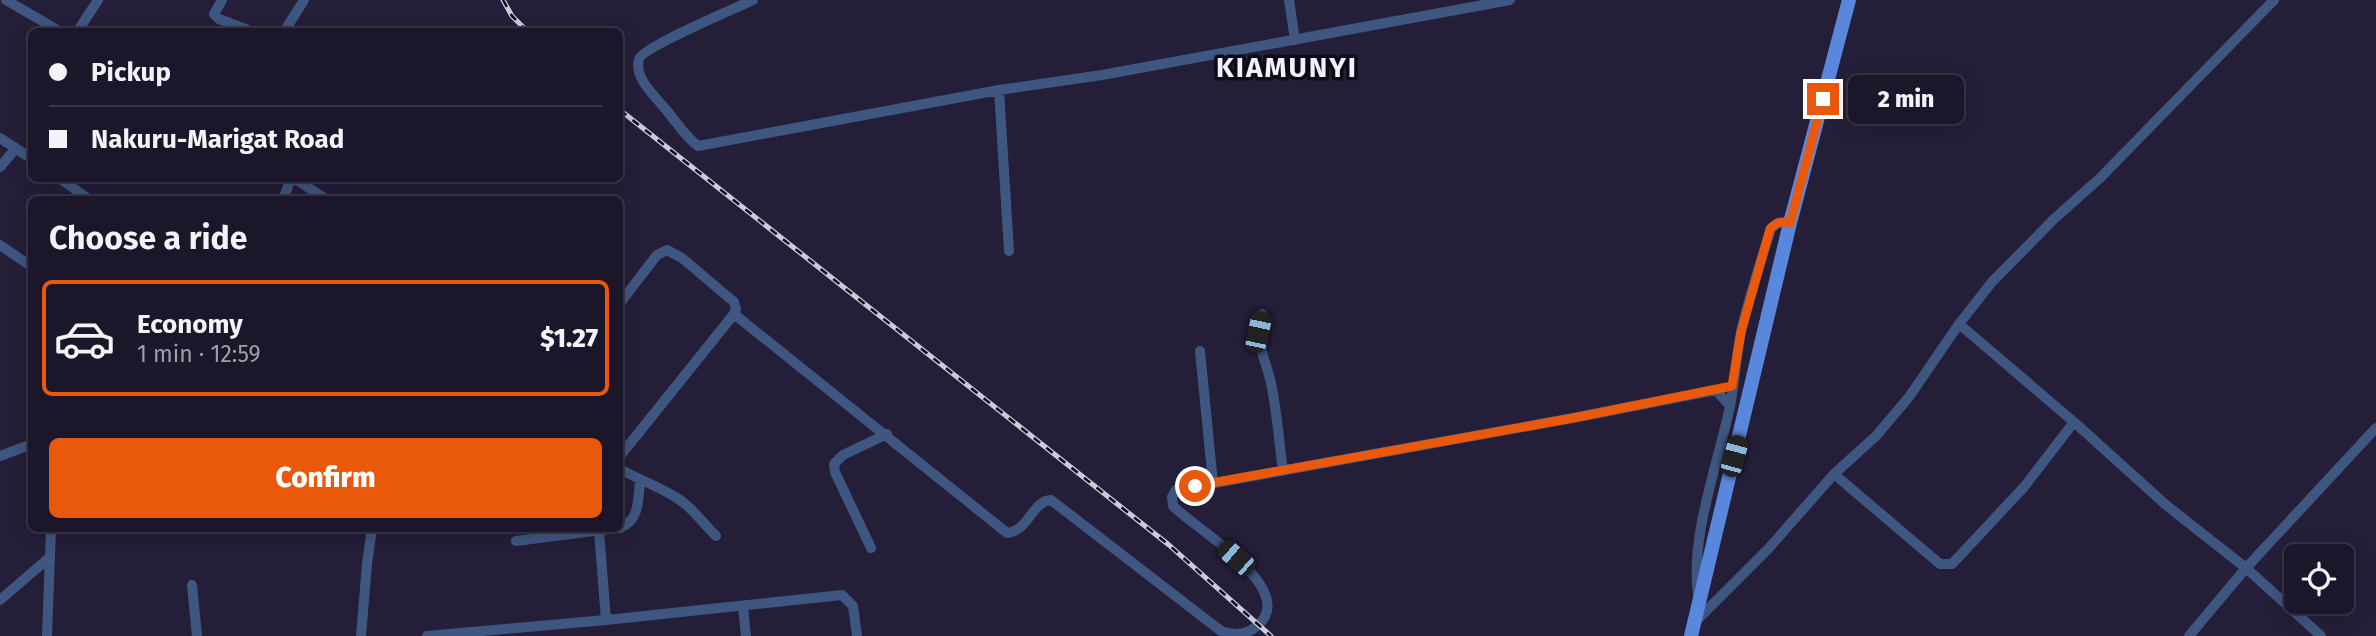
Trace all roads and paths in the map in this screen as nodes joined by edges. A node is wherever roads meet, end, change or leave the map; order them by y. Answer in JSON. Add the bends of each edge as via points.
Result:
{"nodes":[{"id":1,"x":6,"y":0,"type":"edge"},
{"id":2,"x":98,"y":0,"type":"edge"},
{"id":3,"x":222,"y":0,"type":"edge"},
{"id":4,"x":304,"y":0,"type":"edge"},
{"id":5,"x":752,"y":0,"type":"edge"},
{"id":6,"x":1289,"y":0,"type":"edge"},
{"id":7,"x":1510,"y":0,"type":"edge"},
{"id":8,"x":1849,"y":0,"type":"edge"},
{"id":9,"x":2274,"y":0,"type":"edge"},
{"id":10,"x":54,"y":28,"type":"edge"},
{"id":11,"x":80,"y":28,"type":"edge"},
{"id":12,"x":243,"y":28,"type":"edge"},
{"id":13,"x":286,"y":28,"type":"edge"},
{"id":14,"x":1295,"y":40,"type":"junction"},
{"id":15,"x":999,"y":90,"type":"junction"},
{"id":16,"x":0,"y":138,"type":"edge"},
{"id":17,"x":16,"y":148,"type":"junction"},
{"id":18,"x":28,"y":156,"type":"edge"},
{"id":19,"x":0,"y":167,"type":"edge"},
{"id":20,"x":65,"y":182,"type":"edge"},
{"id":21,"x":299,"y":182,"type":"edge"},
{"id":22,"x":84,"y":196,"type":"edge"},
{"id":23,"x":321,"y":196,"type":"edge"},
{"id":24,"x":1790,"y":223,"type":"junction"},
{"id":25,"x":0,"y":245,"type":"edge"},
{"id":26,"x":1009,"y":251,"type":"dead end"},
{"id":27,"x":28,"y":264,"type":"edge"},
{"id":28,"x":623,"y":299,"type":"edge"},
{"id":29,"x":734,"y":314,"type":"junction"},
{"id":30,"x":1262,"y":314,"type":"dead end"},
{"id":31,"x":1959,"y":324,"type":"junction"},
{"id":32,"x":1200,"y":351,"type":"dead end"},
{"id":33,"x":1732,"y":386,"type":"junction"},
{"id":34,"x":1716,"y":390,"type":"junction"},
{"id":35,"x":1730,"y":406,"type":"junction"},
{"id":36,"x":2074,"y":422,"type":"junction"},
{"id":37,"x":2376,"y":428,"type":"edge"},
{"id":38,"x":887,"y":434,"type":"junction"},
{"id":39,"x":28,"y":446,"type":"edge"},
{"id":40,"x":623,"y":452,"type":"edge"},
{"id":41,"x":0,"y":456,"type":"edge"},
{"id":42,"x":623,"y":471,"type":"edge"},
{"id":43,"x":1283,"y":471,"type":"junction"},
{"id":44,"x":1834,"y":474,"type":"junction"},
{"id":45,"x":640,"y":480,"type":"junction"},
{"id":46,"x":1213,"y":483,"type":"junction"},
{"id":47,"x":623,"y":528,"type":"edge"},
{"id":48,"x":51,"y":532,"type":"edge"},
{"id":49,"x":371,"y":532,"type":"edge"},
{"id":50,"x":591,"y":532,"type":"edge"},
{"id":51,"x":599,"y":532,"type":"edge"},
{"id":52,"x":716,"y":536,"type":"dead end"},
{"id":53,"x":516,"y":541,"type":"dead end"},
{"id":54,"x":871,"y":548,"type":"dead end"},
{"id":55,"x":50,"y":557,"type":"junction"},
{"id":56,"x":2246,"y":568,"type":"junction"},
{"id":57,"x":192,"y":585,"type":"dead end"},
{"id":58,"x":0,"y":600,"type":"edge"},
{"id":59,"x":743,"y":606,"type":"junction"},
{"id":60,"x":1699,"y":606,"type":"junction"},
{"id":61,"x":606,"y":620,"type":"junction"},
{"id":62,"x":1693,"y":629,"type":"edge"},
{"id":63,"x":1247,"y":635,"type":"edge"},
{"id":64,"x":47,"y":636,"type":"edge"},
{"id":65,"x":197,"y":636,"type":"edge"},
{"id":66,"x":361,"y":636,"type":"edge"},
{"id":67,"x":427,"y":636,"type":"edge"},
{"id":68,"x":746,"y":636,"type":"edge"},
{"id":69,"x":857,"y":636,"type":"edge"},
{"id":70,"x":2189,"y":636,"type":"edge"},
{"id":71,"x":2321,"y":636,"type":"edge"}],
"edges":[{"from":1,"to":10,"type":"street"},
{"from":2,"to":11,"type":"street"},
{"from":3,"to":12,"type":"street","via":[[214,14]]},
{"from":4,"to":13,"type":"street"},
{"from":5,"to":15,"type":"street","via":[[668,39],[643,53],[638,62],[648,90],[698,146]]},
{"from":6,"to":14,"type":"street"},
{"from":7,"to":14,"type":"street"},
{"from":8,"to":24,"type":"main road"},
{"from":9,"to":31,"type":"street","via":[[1992,282]]},
{"from":14,"to":15,"type":"street"},
{"from":15,"to":26,"type":"street"},
{"from":16,"to":17,"type":"street"},
{"from":17,"to":18,"type":"street"},
{"from":17,"to":19,"type":"street"},
{"from":20,"to":22,"type":"street"},
{"from":21,"to":23,"type":"street"},
{"from":24,"to":33,"type":"street","via":[[1782,221],[1770,229],[1741,332]]},
{"from":24,"to":60,"type":"main road"},
{"from":25,"to":27,"type":"street"},
{"from":28,"to":29,"type":"street","via":[[657,255],[667,250],[734,302]]},
{"from":29,"to":38,"type":"street"},
{"from":29,"to":40,"type":"street"},
{"from":30,"to":43,"type":"street","via":[[1259,346],[1270,382]]},
{"from":31,"to":36,"type":"street"},
{"from":31,"to":44,"type":"street","via":[[1909,397],[1876,436]]},
{"from":32,"to":46,"type":"street"},
{"from":33,"to":34,"type":"street"},
{"from":33,"to":35,"type":"street"},
{"from":34,"to":35,"type":"street"},
{"from":34,"to":43,"type":"street"},
{"from":35,"to":60,"type":"street","via":[[1697,552]]},
{"from":36,"to":44,"type":"street","via":[[1952,564],[1940,564]]},
{"from":36,"to":56,"type":"street","via":[[2166,505]]},
{"from":37,"to":56,"type":"street"},
{"from":38,"to":54,"type":"street","via":[[834,464]]},
{"from":38,"to":63,"type":"street","via":[[1007,533],[1017,530],[1043,501],[1051,500],[1221,631]]},
{"from":39,"to":41,"type":"street"},
{"from":42,"to":45,"type":"street"},
{"from":43,"to":46,"type":"street"},
{"from":44,"to":62,"type":"street"},
{"from":45,"to":47,"type":"street","via":[[637,512]]},
{"from":45,"to":52,"type":"street","via":[[682,502]]},
{"from":46,"to":63,"type":"street","via":[[1176,490],[1173,506],[1251,571],[1266,592],[1264,618]]},
{"from":48,"to":55,"type":"street"},
{"from":49,"to":66,"type":"street"},
{"from":50,"to":53,"type":"street"},
{"from":51,"to":61,"type":"street"},
{"from":55,"to":58,"type":"street"},
{"from":55,"to":64,"type":"street"},
{"from":56,"to":70,"type":"street"},
{"from":56,"to":71,"type":"street"},
{"from":57,"to":65,"type":"street"},
{"from":59,"to":61,"type":"street"},
{"from":59,"to":68,"type":"street"},
{"from":59,"to":69,"type":"street","via":[[842,595],[853,606]]},
{"from":60,"to":62,"type":"main road"},
{"from":61,"to":67,"type":"street"}]}
